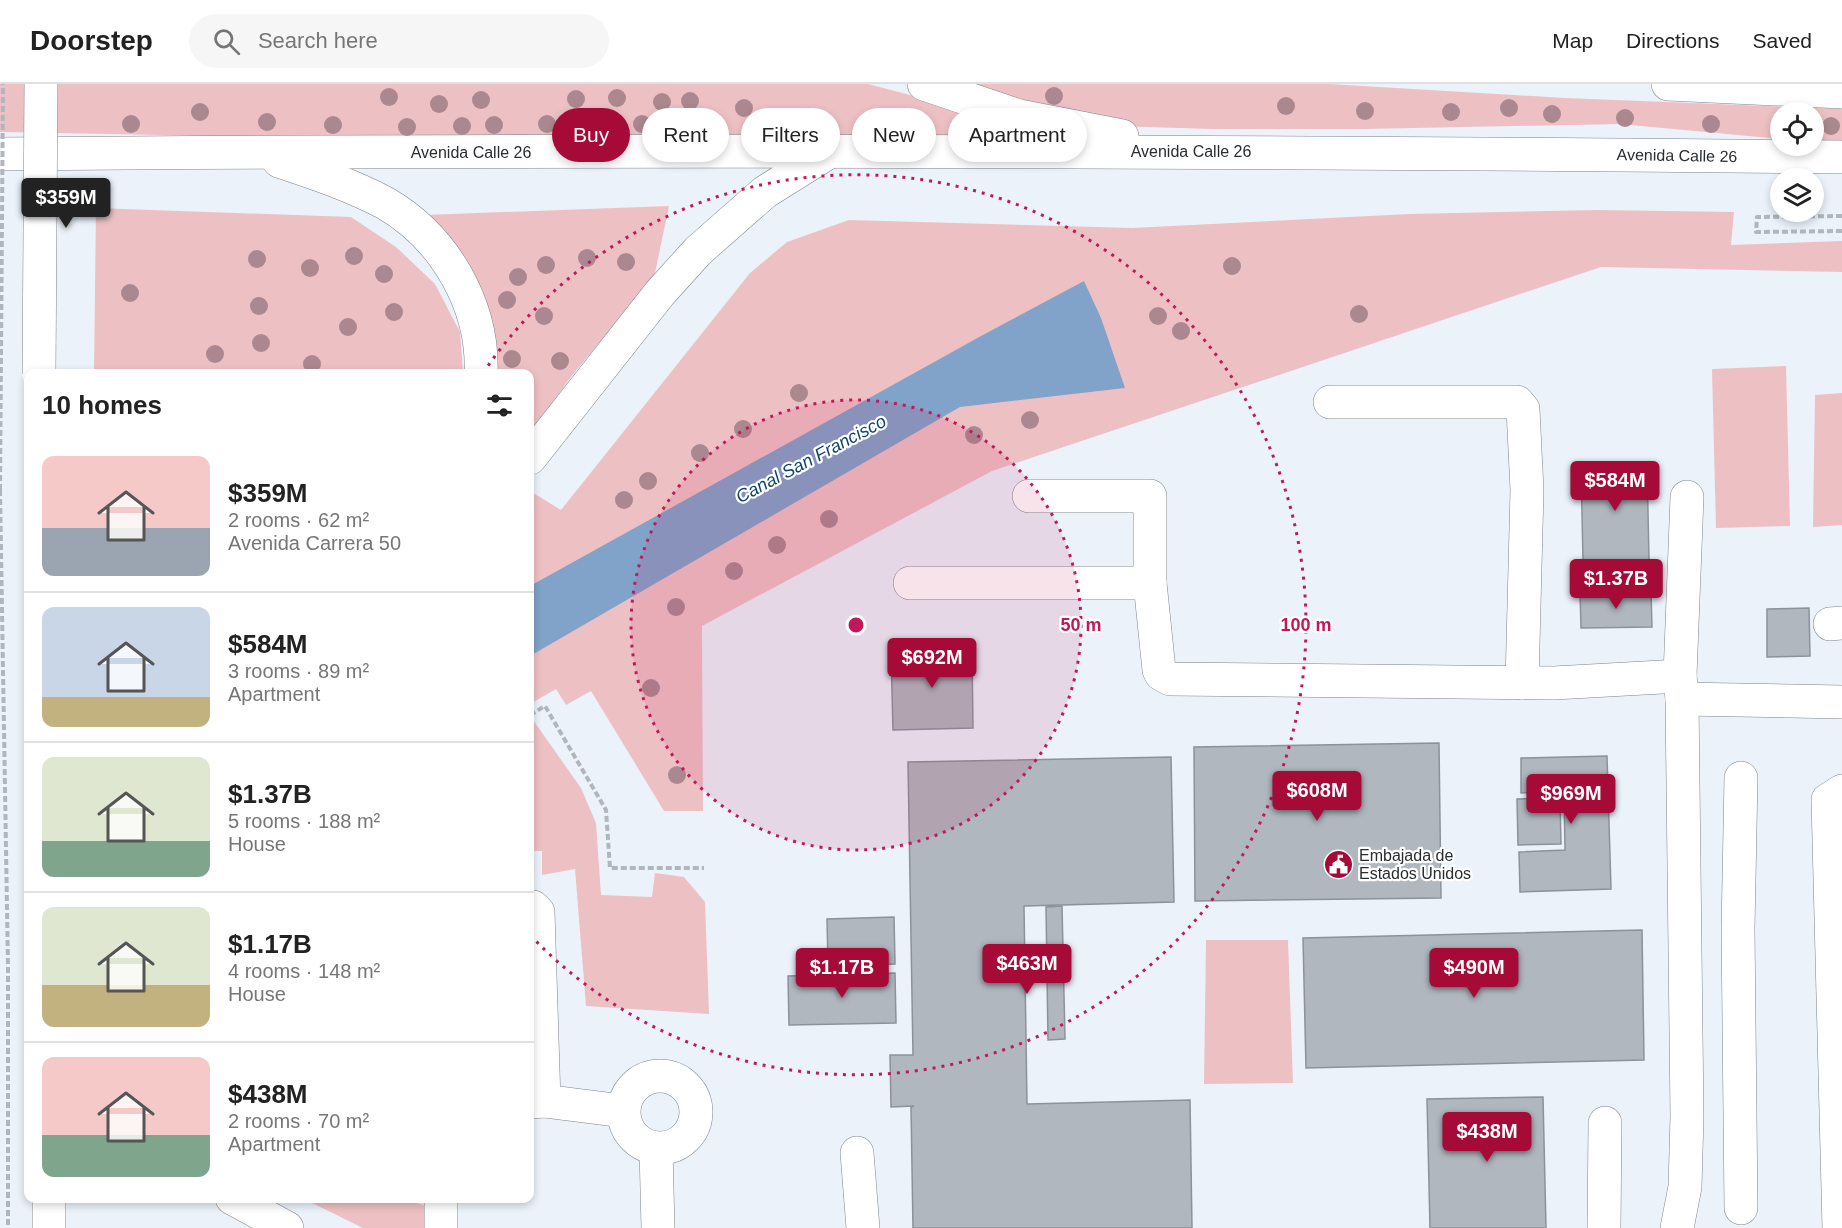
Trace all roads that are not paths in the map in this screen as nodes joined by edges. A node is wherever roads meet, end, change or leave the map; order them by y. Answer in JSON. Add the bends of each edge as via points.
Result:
{"nodes":[{"id":1,"x":41,"y":84,"type":"edge"},
{"id":2,"x":924,"y":84,"type":"edge"},
{"id":3,"x":1668,"y":84,"type":"edge"},
{"id":4,"x":1842,"y":92,"type":"edge"},
{"id":5,"x":1249,"y":151,"type":"junction"},
{"id":6,"x":252,"y":152,"type":"junction"},
{"id":7,"x":741,"y":152,"type":"edge"},
{"id":8,"x":840,"y":152,"type":"edge"},
{"id":9,"x":0,"y":154,"type":"edge"},
{"id":10,"x":1842,"y":157,"type":"edge"},
{"id":11,"x":813,"y":162,"type":"edge"},
{"id":12,"x":39,"y":369,"type":"edge"},
{"id":13,"x":481,"y":369,"type":"edge"},
{"id":14,"x":1330,"y":402,"type":"dead end"},
{"id":15,"x":534,"y":453,"type":"edge"},
{"id":16,"x":1029,"y":496,"type":"dead end"},
{"id":17,"x":1687,"y":497,"type":"dead end"},
{"id":18,"x":910,"y":583,"type":"dead end"},
{"id":19,"x":1150,"y":583,"type":"junction"},
{"id":20,"x":1522,"y":683,"type":"junction"},
{"id":21,"x":1681,"y":687,"type":"junction"},
{"id":22,"x":1842,"y":702,"type":"edge"},
{"id":23,"x":1741,"y":778,"type":"dead end"},
{"id":24,"x":1842,"y":791,"type":"edge"},
{"id":25,"x":534,"y":908,"type":"edge"},
{"id":26,"x":1685,"y":928,"type":"junction"},
{"id":27,"x":1738,"y":928,"type":"junction"},
{"id":28,"x":537,"y":1102,"type":"edge"},
{"id":29,"x":623,"y":1111,"type":"junction"},
{"id":30,"x":1605,"y":1123,"type":"dead end"},
{"id":31,"x":656,"y":1149,"type":"junction"},
{"id":32,"x":857,"y":1153,"type":"dead end"},
{"id":33,"x":49,"y":1203,"type":"edge"},
{"id":34,"x":241,"y":1203,"type":"edge"},
{"id":35,"x":441,"y":1203,"type":"edge"},
{"id":36,"x":1741,"y":1208,"type":"dead end"},
{"id":37,"x":48,"y":1228,"type":"edge"},
{"id":38,"x":287,"y":1228,"type":"edge"},
{"id":39,"x":441,"y":1228,"type":"edge"},
{"id":40,"x":658,"y":1228,"type":"edge"},
{"id":41,"x":862,"y":1228,"type":"edge"},
{"id":42,"x":1604,"y":1228,"type":"edge"},
{"id":43,"x":1677,"y":1228,"type":"edge"},
{"id":44,"x":1839,"y":1228,"type":"edge"}],
"edges":[{"from":1,"to":12,"type":"main road","bridge":true},
{"from":2,"to":5,"type":"main road","via":[[1018,116],[1115,136]]},
{"from":3,"to":4,"type":"main road"},
{"from":5,"to":8,"type":"main road","name":"Avenida Calle 26"},
{"from":5,"to":10,"type":"main road","name":"Avenida Calle 26"},
{"from":6,"to":7,"type":"main road","name":"Avenida Calle 26"},
{"from":6,"to":9,"type":"main road","name":"Avenida Calle 26"},
{"from":6,"to":13,"type":"main road","via":[[356,188],[387,204],[420,229],[449,263],[465,292],[477,325]]},
{"from":11,"to":15,"type":"main road","via":[[765,192],[698,251],[660,293]]},
{"from":14,"to":20,"type":"main road","via":[[1517,402],[1523,409],[1527,490]]},
{"from":16,"to":19,"type":"main road","via":[[1150,496]]},
{"from":17,"to":21,"type":"main road"},
{"from":18,"to":19,"type":"main road"},
{"from":19,"to":20,"type":"main road","via":[[1159,670],[1170,679]]},
{"from":20,"to":21,"type":"main road"},
{"from":21,"to":22,"type":"main road"},
{"from":21,"to":26,"type":"main road"},
{"from":23,"to":27,"type":"main road"},
{"from":24,"to":44,"type":"main road","via":[[1828,800]]},
{"from":25,"to":28,"type":"main road","via":[[538,912]]},
{"from":26,"to":27,"type":"main road"},
{"from":26,"to":43,"type":"main road","via":[[1687,1116],[1685,1186]]},
{"from":27,"to":36,"type":"main road"},
{"from":28,"to":29,"type":"main road"},
{"from":29,"to":31,"type":"main road","via":[[632,1137]]},
{"from":29,"to":31,"type":"main road","via":[[626,1097],[647,1078],[676,1079],[688,1088],[697,1115],[692,1129],[671,1148]]},
{"from":30,"to":42,"type":"main road"},
{"from":31,"to":40,"type":"main road"},
{"from":32,"to":41,"type":"main road"},
{"from":33,"to":37,"type":"main road"},
{"from":34,"to":38,"type":"main road"},
{"from":35,"to":39,"type":"main road"}]}
